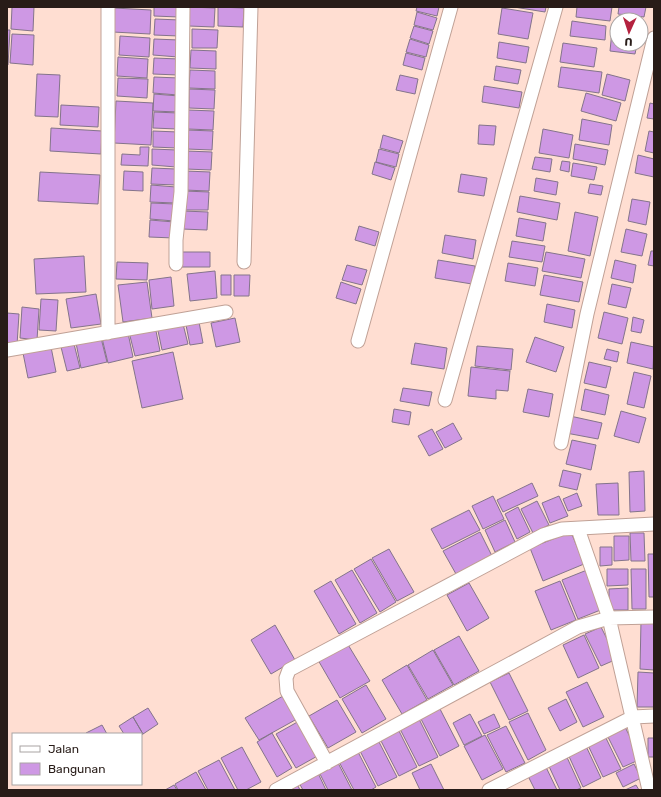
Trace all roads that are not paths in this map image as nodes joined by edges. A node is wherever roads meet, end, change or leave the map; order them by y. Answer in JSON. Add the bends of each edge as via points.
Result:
{"nodes":[{"id":1,"x":108,"y":7,"type":"edge"},
{"id":2,"x":183,"y":7,"type":"edge"},
{"id":3,"x":251,"y":7,"type":"edge"},
{"id":4,"x":452,"y":7,"type":"edge"},
{"id":5,"x":556,"y":7,"type":"edge"},
{"id":6,"x":654,"y":38,"type":"edge"},
{"id":7,"x":244,"y":262,"type":"dead end"},
{"id":8,"x":176,"y":264,"type":"dead end"},
{"id":9,"x":226,"y":312,"type":"dead end"},
{"id":10,"x":108,"y":333,"type":"junction"},
{"id":11,"x":358,"y":341,"type":"dead end"},
{"id":12,"x":7,"y":350,"type":"edge"},
{"id":13,"x":446,"y":400,"type":"dead end"},
{"id":14,"x":561,"y":443,"type":"dead end"},
{"id":15,"x":654,"y":524,"type":"edge"},
{"id":16,"x":578,"y":529,"type":"junction"},
{"id":17,"x":654,"y":617,"type":"edge"},
{"id":18,"x":610,"y":618,"type":"junction"},
{"id":19,"x":654,"y":716,"type":"edge"},
{"id":20,"x":633,"y":717,"type":"junction"},
{"id":21,"x":327,"y":763,"type":"junction"},
{"id":22,"x":276,"y":790,"type":"edge"},
{"id":23,"x":489,"y":790,"type":"edge"},
{"id":24,"x":649,"y":790,"type":"edge"}],
"edges":[{"from":1,"to":10,"type":"street"},
{"from":2,"to":8,"type":"street","via":[[181,192]]},
{"from":3,"to":7,"type":"street"},
{"from":4,"to":11,"type":"street"},
{"from":5,"to":13,"type":"street"},
{"from":6,"to":14,"type":"street","via":[[587,314]]},
{"from":9,"to":10,"type":"street"},
{"from":10,"to":12,"type":"street"},
{"from":15,"to":16,"type":"street"},
{"from":16,"to":18,"type":"street"},
{"from":16,"to":21,"type":"street","via":[[562,529],[525,543],[289,670],[286,678],[287,691]]},
{"from":17,"to":18,"type":"street"},
{"from":18,"to":20,"type":"street"},
{"from":18,"to":21,"type":"street","via":[[578,627]]},
{"from":19,"to":20,"type":"street"},
{"from":20,"to":23,"type":"street"},
{"from":20,"to":24,"type":"street"},
{"from":21,"to":22,"type":"street"}]}
